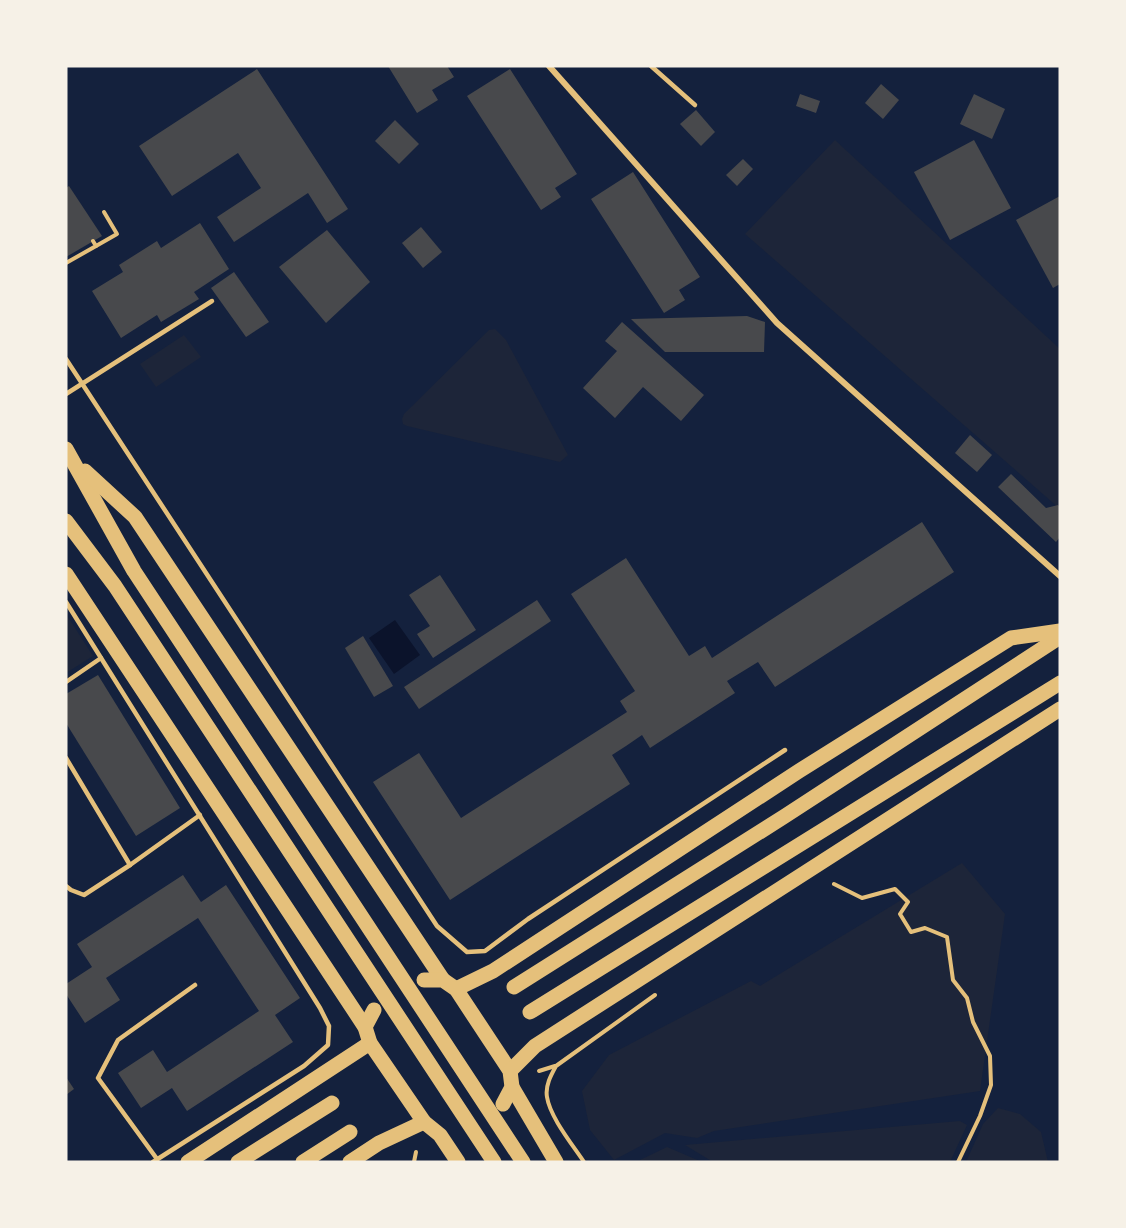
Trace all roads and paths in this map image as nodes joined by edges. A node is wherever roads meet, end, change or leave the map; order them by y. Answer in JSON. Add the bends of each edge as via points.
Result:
{"nodes":[{"id":1,"x":549,"y":66,"type":"edge"},
{"id":2,"x":651,"y":66,"type":"edge"},
{"id":3,"x":695,"y":105,"type":"dead end"},
{"id":4,"x":105,"y":212,"type":"dead end"},
{"id":5,"x":66,"y":263,"type":"edge"},
{"id":6,"x":212,"y":302,"type":"dead end"},
{"id":7,"x":66,"y":359,"type":"edge"},
{"id":8,"x":82,"y":384,"type":"junction"},
{"id":9,"x":66,"y":394,"type":"edge"},
{"id":10,"x":66,"y":449,"type":"edge"},
{"id":11,"x":75,"y":462,"type":"junction"},
{"id":12,"x":66,"y":521,"type":"edge"},
{"id":13,"x":66,"y":574,"type":"edge"},
{"id":14,"x":1060,"y":576,"type":"edge"},
{"id":15,"x":66,"y":602,"type":"edge"},
{"id":16,"x":1060,"y":631,"type":"edge"},
{"id":17,"x":1060,"y":637,"type":"edge"},
{"id":18,"x":101,"y":658,"type":"junction"},
{"id":19,"x":66,"y":682,"type":"edge"},
{"id":20,"x":1060,"y":683,"type":"edge"},
{"id":21,"x":1060,"y":709,"type":"edge"},
{"id":22,"x":785,"y":750,"type":"dead end"},
{"id":23,"x":66,"y":758,"type":"edge"},
{"id":24,"x":200,"y":815,"type":"junction"},
{"id":25,"x":130,"y":865,"type":"junction"},
{"id":26,"x":834,"y":884,"type":"dead end"},
{"id":27,"x":66,"y":886,"type":"edge"},
{"id":28,"x":424,"y":980,"type":"dead end"},
{"id":29,"x":443,"y":980,"type":"junction"},
{"id":30,"x":195,"y":985,"type":"dead end"},
{"id":31,"x":514,"y":987,"type":"dead end"},
{"id":32,"x":456,"y":989,"type":"junction"},
{"id":33,"x":655,"y":995,"type":"dead end"},
{"id":34,"x":374,"y":1010,"type":"dead end"},
{"id":35,"x":530,"y":1012,"type":"dead end"},
{"id":36,"x":365,"y":1027,"type":"junction"},
{"id":37,"x":370,"y":1043,"type":"junction"},
{"id":38,"x":555,"y":1066,"type":"junction"},
{"id":39,"x":510,"y":1071,"type":"junction"},
{"id":40,"x":532,"y":1072,"type":"dead end"},
{"id":41,"x":512,"y":1087,"type":"junction"},
{"id":42,"x":332,"y":1103,"type":"dead end"},
{"id":43,"x":503,"y":1104,"type":"dead end"},
{"id":44,"x":424,"y":1122,"type":"junction"},
{"id":45,"x":350,"y":1132,"type":"dead end"},
{"id":46,"x":457,"y":1134,"type":"dead end"},
{"id":47,"x":440,"y":1135,"type":"junction"},
{"id":48,"x":416,"y":1152,"type":"dead end"},
{"id":49,"x":493,"y":1160,"type":"edge"},
{"id":50,"x":155,"y":1161,"type":"edge"},
{"id":51,"x":188,"y":1162,"type":"edge"},
{"id":52,"x":238,"y":1162,"type":"edge"},
{"id":53,"x":303,"y":1162,"type":"edge"},
{"id":54,"x":350,"y":1162,"type":"edge"},
{"id":55,"x":414,"y":1162,"type":"edge"},
{"id":56,"x":458,"y":1162,"type":"edge"},
{"id":57,"x":523,"y":1162,"type":"edge"},
{"id":58,"x":556,"y":1162,"type":"edge"},
{"id":59,"x":584,"y":1162,"type":"edge"},
{"id":60,"x":958,"y":1162,"type":"edge"}],
"edges":[{"from":1,"to":14,"type":"street","via":[[777,323]]},
{"from":2,"to":3,"type":"lane"},
{"from":4,"to":5,"type":"path","via":[[117,234],[95,243]]},
{"from":6,"to":8,"type":"lane"},
{"from":7,"to":8,"type":"lane"},
{"from":8,"to":9,"type":"lane"},
{"from":8,"to":22,"type":"lane","via":[[437,926],[468,952],[485,951]]},
{"from":10,"to":11,"type":"main road"},
{"from":11,"to":29,"type":"main road","via":[[135,517]]},
{"from":11,"to":57,"type":"main road","via":[[134,571]]},
{"from":12,"to":49,"type":"main road","via":[[115,586]]},
{"from":13,"to":36,"type":"main road"},
{"from":15,"to":18,"type":"lane"},
{"from":16,"to":32,"type":"main road","via":[[1011,638],[506,963]]},
{"from":17,"to":31,"type":"main road"},
{"from":18,"to":19,"type":"lane"},
{"from":18,"to":24,"type":"lane"},
{"from":20,"to":35,"type":"main road"},
{"from":21,"to":39,"type":"main road","via":[[536,1046]]},
{"from":23,"to":25,"type":"lane"},
{"from":24,"to":25,"type":"lane"},
{"from":24,"to":50,"type":"lane","via":[[320,1008],[329,1026],[328,1045],[304,1066]]},
{"from":25,"to":27,"type":"lane","via":[[84,895]]},
{"from":26,"to":60,"type":"path","via":[[862,898],[895,889],[908,902],[900,914],[911,932],[925,928],[947,937],[953,980],[967,998],[973,1022],[990,1056],[991,1085]]},
{"from":28,"to":29,"type":"main road"},
{"from":29,"to":32,"type":"main road"},
{"from":30,"to":50,"type":"lane","via":[[118,1040],[98,1078]]},
{"from":32,"to":39,"type":"main road"},
{"from":33,"to":38,"type":"path"},
{"from":34,"to":36,"type":"main road"},
{"from":36,"to":37,"type":"main road"},
{"from":37,"to":44,"type":"main road"},
{"from":37,"to":51,"type":"main road"},
{"from":38,"to":40,"type":"path"},
{"from":38,"to":59,"type":"path","via":[[546,1096]]},
{"from":39,"to":41,"type":"main road"},
{"from":41,"to":43,"type":"main road"},
{"from":41,"to":58,"type":"main road"},
{"from":42,"to":52,"type":"main road"},
{"from":44,"to":47,"type":"main road"},
{"from":44,"to":54,"type":"main road"},
{"from":45,"to":53,"type":"main road"},
{"from":46,"to":47,"type":"main road"},
{"from":47,"to":56,"type":"main road"},
{"from":48,"to":55,"type":"path"}]}
